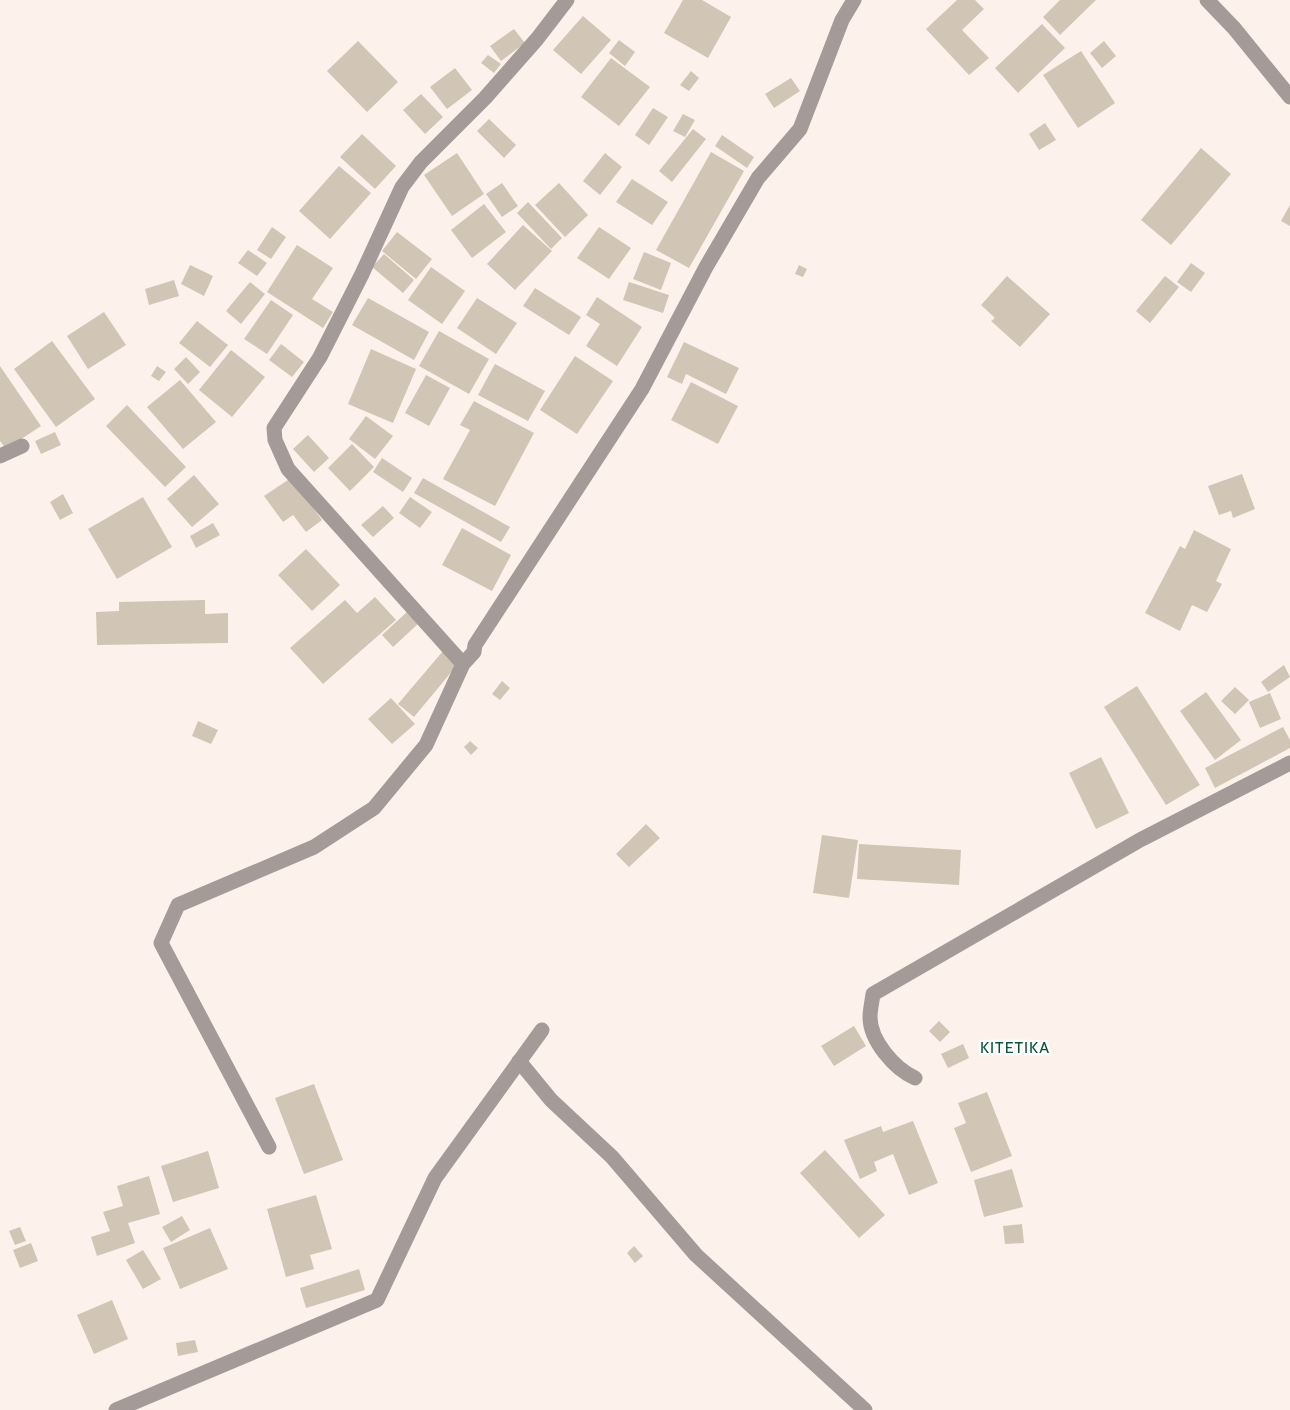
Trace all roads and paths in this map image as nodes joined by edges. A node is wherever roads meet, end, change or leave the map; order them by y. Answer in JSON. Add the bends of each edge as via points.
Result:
{"nodes":[{"id":1,"x":567,"y":0,"type":"edge"},
{"id":2,"x":854,"y":0,"type":"edge"},
{"id":3,"x":1207,"y":0,"type":"edge"},
{"id":4,"x":1290,"y":97,"type":"edge"},
{"id":5,"x":22,"y":446,"type":"dead end"},
{"id":6,"x":0,"y":456,"type":"edge"},
{"id":7,"x":463,"y":664,"type":"junction"},
{"id":8,"x":1290,"y":763,"type":"edge"},
{"id":9,"x":542,"y":1030,"type":"dead end"},
{"id":10,"x":519,"y":1062,"type":"junction"},
{"id":11,"x":915,"y":1078,"type":"dead end"},
{"id":12,"x":269,"y":1147,"type":"dead end"},
{"id":13,"x":116,"y":1410,"type":"edge"},
{"id":14,"x":864,"y":1410,"type":"edge"}],
"edges":[{"from":1,"to":7,"type":"street","via":[[537,39],[485,98],[421,162],[402,188],[320,357],[274,428],[275,440],[288,469]]},
{"from":2,"to":7,"type":"street","via":[[842,20],[800,129],[758,178],[706,267],[642,389],[475,645],[474,652]]},
{"from":3,"to":4,"type":"street"},
{"from":5,"to":6,"type":"street"},
{"from":7,"to":12,"type":"street","via":[[426,745],[374,808],[314,847],[178,905],[161,943]]},
{"from":8,"to":11,"type":"street","via":[[1140,840],[874,994],[870,1018],[875,1039],[904,1073]]},
{"from":9,"to":10,"type":"street"},
{"from":10,"to":13,"type":"street","via":[[435,1178],[377,1300]]},
{"from":10,"to":14,"type":"street","via":[[551,1100],[612,1158],[696,1255]]}]}
